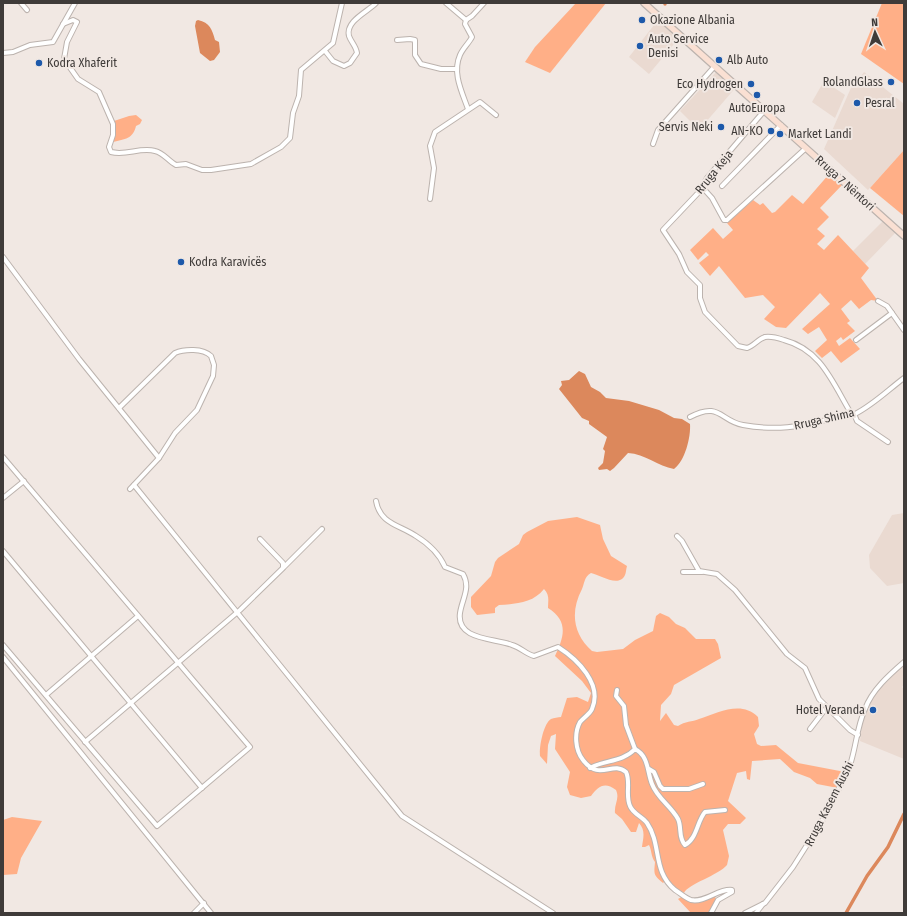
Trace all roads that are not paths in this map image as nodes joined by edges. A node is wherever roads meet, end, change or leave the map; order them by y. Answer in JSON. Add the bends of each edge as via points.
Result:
{"nodes":[{"id":1,"x":21,"y":3,"type":"edge"},
{"id":2,"x":75,"y":3,"type":"edge"},
{"id":3,"x":342,"y":3,"type":"edge"},
{"id":4,"x":376,"y":3,"type":"edge"},
{"id":5,"x":446,"y":3,"type":"edge"},
{"id":6,"x":484,"y":3,"type":"edge"},
{"id":7,"x":644,"y":3,"type":"edge"},
{"id":8,"x":27,"y":10,"type":"dead end"},
{"id":9,"x":466,"y":20,"type":"junction"},
{"id":10,"x":63,"y":24,"type":"junction"},
{"id":11,"x":397,"y":40,"type":"dead end"},
{"id":12,"x":325,"y":51,"type":"junction"},
{"id":13,"x":3,"y":53,"type":"edge"},
{"id":14,"x":714,"y":67,"type":"junction"},
{"id":15,"x":456,"y":69,"type":"junction"},
{"id":16,"x":468,"y":109,"type":"junction"},
{"id":17,"x":764,"y":110,"type":"junction"},
{"id":18,"x":496,"y":115,"type":"dead end"},
{"id":19,"x":781,"y":126,"type":"junction"},
{"id":20,"x":653,"y":144,"type":"dead end"},
{"id":21,"x":806,"y":148,"type":"junction"},
{"id":22,"x":722,"y":186,"type":"dead end"},
{"id":23,"x":702,"y":187,"type":"junction"},
{"id":24,"x":430,"y":199,"type":"dead end"},
{"id":25,"x":904,"y":236,"type":"edge"},
{"id":26,"x":3,"y":257,"type":"edge"},
{"id":27,"x":878,"y":301,"type":"dead end"},
{"id":28,"x":892,"y":313,"type":"junction"},
{"id":29,"x":904,"y":330,"type":"edge"},
{"id":30,"x":856,"y":340,"type":"dead end"},
{"id":31,"x":904,"y":378,"type":"edge"},
{"id":32,"x":119,"y":408,"type":"junction"},
{"id":33,"x":853,"y":414,"type":"junction"},
{"id":34,"x":690,"y":417,"type":"dead end"},
{"id":35,"x":888,"y":442,"type":"dead end"},
{"id":36,"x":3,"y":457,"type":"edge"},
{"id":37,"x":159,"y":458,"type":"junction"},
{"id":38,"x":24,"y":481,"type":"junction"},
{"id":39,"x":134,"y":485,"type":"junction"},
{"id":40,"x":130,"y":489,"type":"dead end"},
{"id":41,"x":3,"y":498,"type":"edge"},
{"id":42,"x":376,"y":501,"type":"dead end"},
{"id":43,"x":322,"y":529,"type":"dead end"},
{"id":44,"x":677,"y":536,"type":"dead end"},
{"id":45,"x":260,"y":539,"type":"dead end"},
{"id":46,"x":3,"y":551,"type":"edge"},
{"id":47,"x":284,"y":567,"type":"junction"},
{"id":48,"x":683,"y":572,"type":"dead end"},
{"id":49,"x":702,"y":572,"type":"junction"},
{"id":50,"x":237,"y":612,"type":"junction"},
{"id":51,"x":138,"y":616,"type":"junction"},
{"id":52,"x":3,"y":645,"type":"edge"},
{"id":53,"x":91,"y":656,"type":"junction"},
{"id":54,"x":3,"y":657,"type":"edge"},
{"id":55,"x":178,"y":662,"type":"junction"},
{"id":56,"x":904,"y":662,"type":"edge"},
{"id":57,"x":617,"y":690,"type":"dead end"},
{"id":58,"x":46,"y":695,"type":"junction"},
{"id":59,"x":131,"y":703,"type":"junction"},
{"id":60,"x":827,"y":707,"type":"junction"},
{"id":61,"x":810,"y":729,"type":"dead end"},
{"id":62,"x":858,"y":735,"type":"junction"},
{"id":63,"x":85,"y":742,"type":"junction"},
{"id":64,"x":635,"y":749,"type":"junction"},
{"id":65,"x":590,"y":768,"type":"junction"},
{"id":66,"x":649,"y":769,"type":"junction"},
{"id":67,"x":703,"y":784,"type":"dead end"},
{"id":68,"x":202,"y":788,"type":"junction"},
{"id":69,"x":725,"y":810,"type":"dead end"},
{"id":70,"x":204,"y":903,"type":"junction"},
{"id":71,"x":764,"y":903,"type":"junction"},
{"id":72,"x":194,"y":913,"type":"edge"},
{"id":73,"x":211,"y":913,"type":"edge"},
{"id":74,"x":553,"y":913,"type":"edge"},
{"id":75,"x":711,"y":913,"type":"edge"},
{"id":76,"x":745,"y":913,"type":"edge"},
{"id":77,"x":756,"y":913,"type":"edge"}],
"edges":[{"from":1,"to":8,"type":"street"},
{"from":2,"to":10,"type":"street"},
{"from":3,"to":12,"type":"street","via":[[335,38]]},
{"from":4,"to":12,"type":"street","via":[[360,14],[350,29],[349,35],[358,53],[350,63],[340,65]]},
{"from":5,"to":9,"type":"street"},
{"from":6,"to":9,"type":"street"},
{"from":7,"to":14,"type":"main road","name":"Rruga 7 Nëntori"},
{"from":9,"to":15,"type":"street","via":[[465,24],[472,37],[460,54]]},
{"from":10,"to":12,"type":"street","via":[[74,20],[77,22],[67,42],[64,59],[78,79],[99,92],[113,124],[109,147],[111,152],[119,154],[157,151],[176,165],[186,164],[206,170],[251,164],[287,142],[299,96],[301,70]]},
{"from":10,"to":13,"type":"street","via":[[53,42],[30,45]]},
{"from":11,"to":15,"type":"street","via":[[415,40],[415,55],[421,64],[441,69]]},
{"from":14,"to":17,"type":"main road","name":"Rruga 7 Nëntori"},
{"from":14,"to":20,"type":"street","via":[[658,130]]},
{"from":15,"to":16,"type":"street","via":[[460,90]]},
{"from":16,"to":18,"type":"street","via":[[480,102]]},
{"from":16,"to":24,"type":"street","via":[[435,132],[430,146],[434,168]]},
{"from":17,"to":19,"type":"main road","name":"Rruga 7 Nëntori"},
{"from":17,"to":23,"type":"street","name":"Rruga Keja"},
{"from":19,"to":21,"type":"main road","name":"Rruga 7 Nëntori"},
{"from":19,"to":22,"type":"street"},
{"from":21,"to":23,"type":"street","via":[[727,220],[724,220],[712,198]]},
{"from":21,"to":25,"type":"main road","name":"Rruga 7 Nëntori"},
{"from":23,"to":33,"type":"street","name":"Rruga Keja","via":[[663,230],[687,272],[700,285],[700,298],[705,312],[738,346],[747,348],[760,339],[771,337],[810,351],[821,363]]},
{"from":26,"to":32,"type":"street"},
{"from":27,"to":28,"type":"street","via":[[887,306]]},
{"from":28,"to":29,"type":"street"},
{"from":28,"to":30,"type":"street"},
{"from":31,"to":33,"type":"street","name":"Rruga Shima"},
{"from":32,"to":37,"type":"street"},
{"from":32,"to":37,"type":"street","via":[[175,353],[195,351],[206,352],[211,356],[214,371],[210,385],[197,410],[175,433]]},
{"from":33,"to":34,"type":"street","name":"Rruga Shima","via":[[803,426],[777,428],[740,424],[722,415],[703,410]]},
{"from":33,"to":35,"type":"street","via":[[857,421]]},
{"from":36,"to":38,"type":"street"},
{"from":37,"to":39,"type":"street"},
{"from":38,"to":41,"type":"street"},
{"from":38,"to":51,"type":"street"},
{"from":39,"to":40,"type":"street"},
{"from":39,"to":50,"type":"street"},
{"from":42,"to":65,"type":"street","via":[[384,519],[416,535],[438,553],[445,567],[463,574],[467,588],[460,620],[469,632],[512,644],[534,656],[552,648],[560,648],[591,679],[594,686],[592,708],[581,721],[576,735],[579,754]]},
{"from":43,"to":47,"type":"street"},
{"from":44,"to":49,"type":"street"},
{"from":45,"to":47,"type":"street","via":[[280,559]]},
{"from":46,"to":53,"type":"street"},
{"from":47,"to":50,"type":"street"},
{"from":48,"to":49,"type":"street"},
{"from":49,"to":60,"type":"street","via":[[717,574],[735,590],[787,654],[805,668],[819,699]]},
{"from":50,"to":55,"type":"street"},
{"from":50,"to":74,"type":"street","via":[[402,816]]},
{"from":51,"to":53,"type":"street"},
{"from":51,"to":55,"type":"street"},
{"from":52,"to":58,"type":"street"},
{"from":53,"to":58,"type":"street"},
{"from":53,"to":59,"type":"street"},
{"from":54,"to":70,"type":"street"},
{"from":55,"to":59,"type":"street"},
{"from":55,"to":68,"type":"street","via":[[250,747]]},
{"from":56,"to":62,"type":"street","name":"Rruga Kasem Aushi","via":[[891,673],[870,699],[861,719]]},
{"from":57,"to":64,"type":"street","via":[[616,696],[624,706],[626,725]]},
{"from":58,"to":63,"type":"street"},
{"from":59,"to":63,"type":"street"},
{"from":59,"to":68,"type":"street"},
{"from":60,"to":61,"type":"street"},
{"from":60,"to":62,"type":"street"},
{"from":62,"to":71,"type":"street","name":"Rruga Kasem Aushi","via":[[848,771],[822,823],[793,867]]},
{"from":63,"to":68,"type":"street","via":[[157,826]]},
{"from":64,"to":65,"type":"street","via":[[620,759],[597,763]]},
{"from":64,"to":66,"type":"street","via":[[646,760]]},
{"from":65,"to":75,"type":"street","via":[[598,771],[617,768],[626,772],[630,805],[647,823],[659,866],[667,883],[691,900],[732,890],[718,900]]},
{"from":66,"to":67,"type":"street","via":[[654,772],[663,789],[689,789]]},
{"from":66,"to":69,"type":"street","via":[[658,794],[678,819],[681,839],[685,845],[690,842],[704,814],[708,811]]},
{"from":70,"to":72,"type":"street"},
{"from":70,"to":73,"type":"street"},
{"from":71,"to":76,"type":"street","name":"Rruga Kasem Aushi"},
{"from":71,"to":77,"type":"street"}]}
